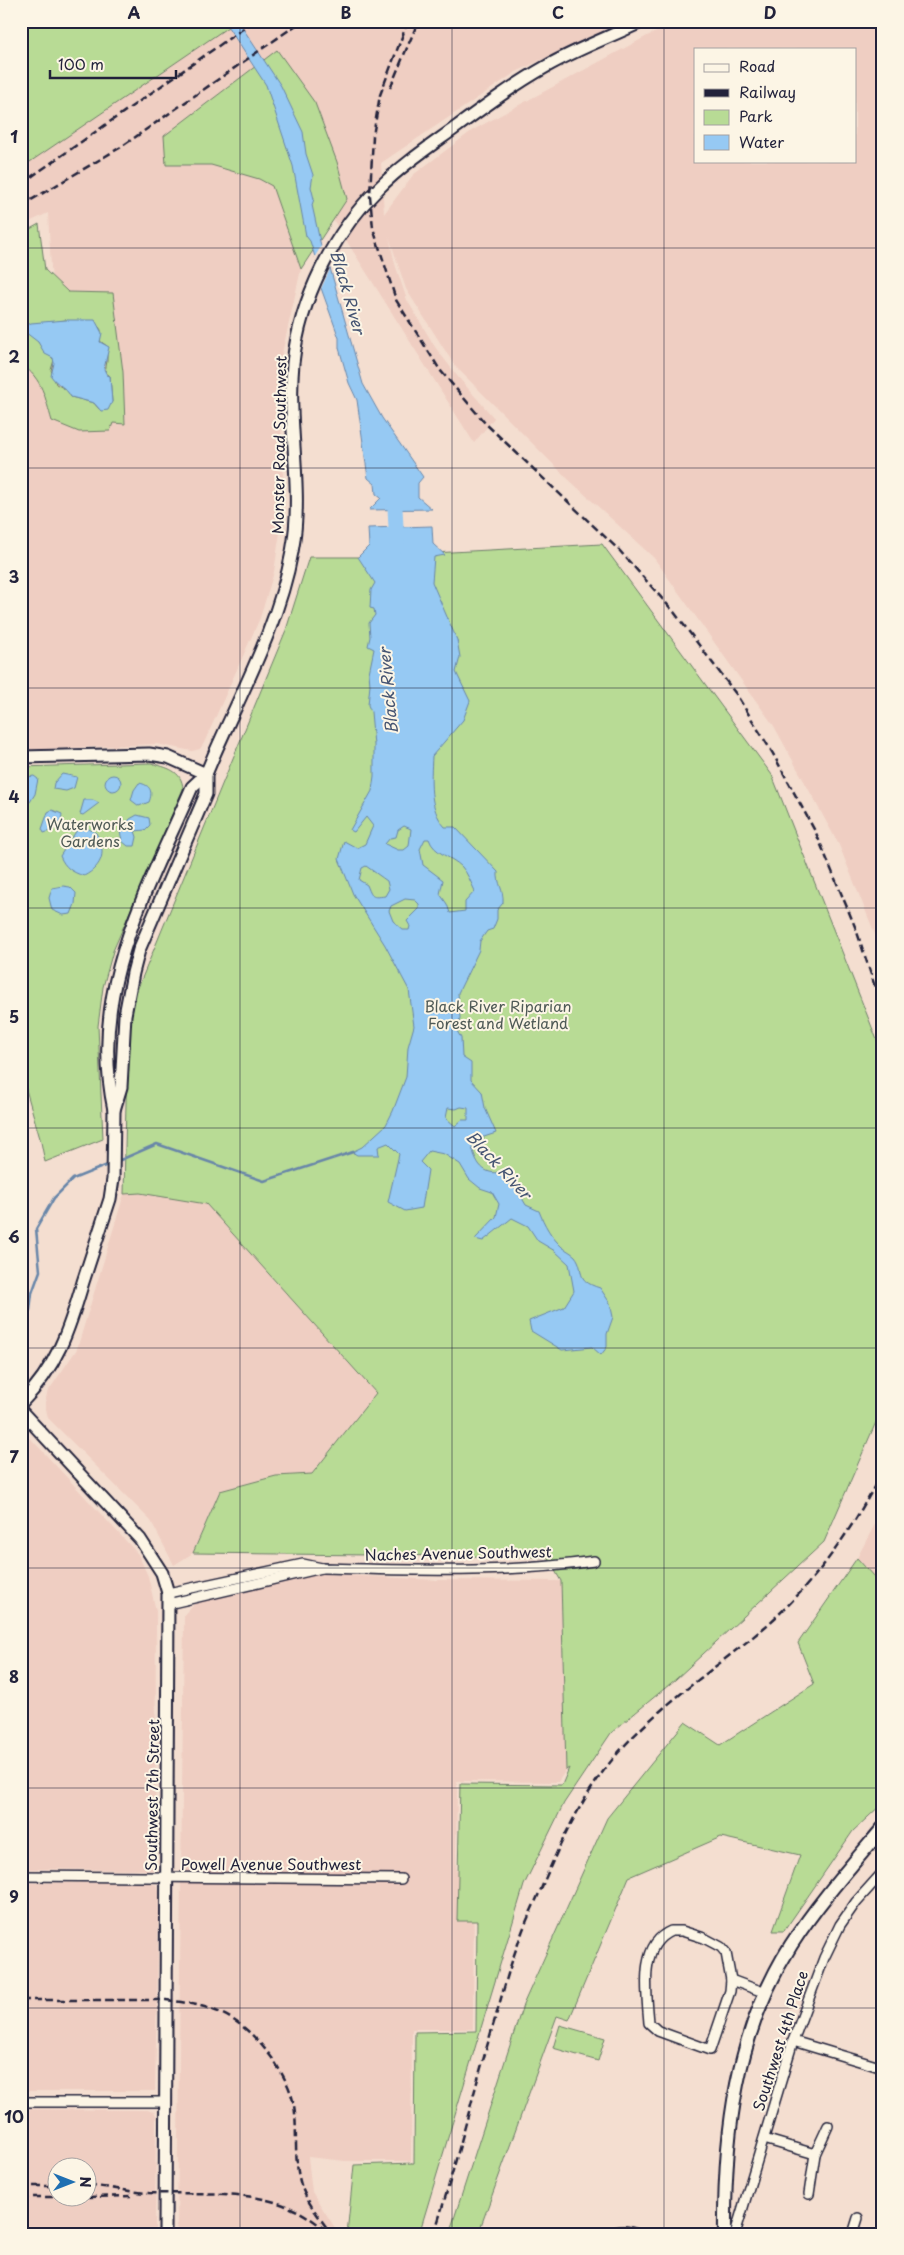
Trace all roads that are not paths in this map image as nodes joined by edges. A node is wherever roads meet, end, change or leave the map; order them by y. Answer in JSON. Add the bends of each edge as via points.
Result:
{"nodes":[{"id":1,"x":643,"y":21,"type":"edge"},
{"id":2,"x":21,"y":757,"type":"edge"},
{"id":3,"x":206,"y":774,"type":"junction"},
{"id":4,"x":114,"y":1110,"type":"junction"},
{"id":5,"x":21,"y":1403,"type":"edge"},
{"id":6,"x":21,"y":1410,"type":"edge"},
{"id":7,"x":594,"y":1561,"type":"dead end"},
{"id":8,"x":168,"y":1599,"type":"junction"},
{"id":9,"x":883,"y":1828,"type":"edge"},
{"id":10,"x":883,"y":1872,"type":"edge"},
{"id":11,"x":21,"y":1876,"type":"edge"},
{"id":12,"x":166,"y":1878,"type":"junction"},
{"id":13,"x":400,"y":1879,"type":"dead end"},
{"id":14,"x":731,"y":1980,"type":"junction"},
{"id":15,"x":766,"y":1993,"type":"junction"},
{"id":16,"x":794,"y":2041,"type":"junction"},
{"id":17,"x":883,"y":2068,"type":"edge"},
{"id":18,"x":21,"y":2102,"type":"edge"},
{"id":19,"x":166,"y":2102,"type":"junction"},
{"id":20,"x":828,"y":2126,"type":"dead end"},
{"id":21,"x":764,"y":2139,"type":"junction"},
{"id":22,"x":815,"y":2154,"type":"junction"},
{"id":23,"x":809,"y":2194,"type":"dead end"},
{"id":24,"x":858,"y":2218,"type":"dead end"},
{"id":25,"x":165,"y":2234,"type":"edge"},
{"id":26,"x":611,"y":2234,"type":"edge"},
{"id":27,"x":637,"y":2234,"type":"edge"},
{"id":28,"x":725,"y":2234,"type":"edge"},
{"id":29,"x":735,"y":2234,"type":"edge"},
{"id":30,"x":853,"y":2234,"type":"edge"}],
"edges":[{"from":1,"to":3,"type":"street","name":"Monster Road Southwest","via":[[548,66],[494,100],[396,172],[370,196],[323,265],[311,294],[293,363],[296,522],[293,550],[270,628]]},
{"from":2,"to":3,"type":"street","via":[[148,754],[168,757]]},
{"from":3,"to":4,"type":"street","via":[[206,794],[132,973],[125,1015],[121,1087]]},
{"from":3,"to":4,"type":"street","via":[[192,787],[127,936],[112,991],[109,1086]]},
{"from":4,"to":5,"type":"street","via":[[110,1199],[64,1341],[53,1364]]},
{"from":6,"to":8,"type":"street","name":"Southwest 7th Street","via":[[140,1539],[162,1573]]},
{"from":7,"to":8,"type":"street","name":"Naches Avenue Southwest","via":[[551,1568],[322,1568]]},
{"from":8,"to":12,"type":"street","name":"Southwest 7th Street"},
{"from":9,"to":15,"type":"main road","via":[[830,1890],[790,1945]]},
{"from":10,"to":16,"type":"street","name":"Southwest 4th Place","via":[[840,1925],[824,1958]]},
{"from":11,"to":12,"type":"street","name":"Powell Avenue Southwest"},
{"from":12,"to":13,"type":"street","name":"Powell Avenue Southwest"},
{"from":12,"to":19,"type":"street","name":"Southwest 7th Street"},
{"from":14,"to":14,"type":"street","via":[[726,1953],[721,1947],[682,1931],[660,1936],[649,1959],[646,1982],[649,2023],[658,2031],[710,2050]]},
{"from":14,"to":15,"type":"street"},
{"from":15,"to":28,"type":"main road","via":[[736,2081],[726,2154]]},
{"from":16,"to":17,"type":"street"},
{"from":16,"to":21,"type":"street","name":"Southwest 4th Place"},
{"from":18,"to":19,"type":"street"},
{"from":19,"to":25,"type":"street","name":"Southwest 7th Street"},
{"from":20,"to":22,"type":"street"},
{"from":21,"to":22,"type":"street"},
{"from":21,"to":29,"type":"street","name":"Southwest 4th Place"},
{"from":22,"to":23,"type":"street"},
{"from":24,"to":30,"type":"street"},
{"from":26,"to":27,"type":"street","via":[[625,2231]]}]}
